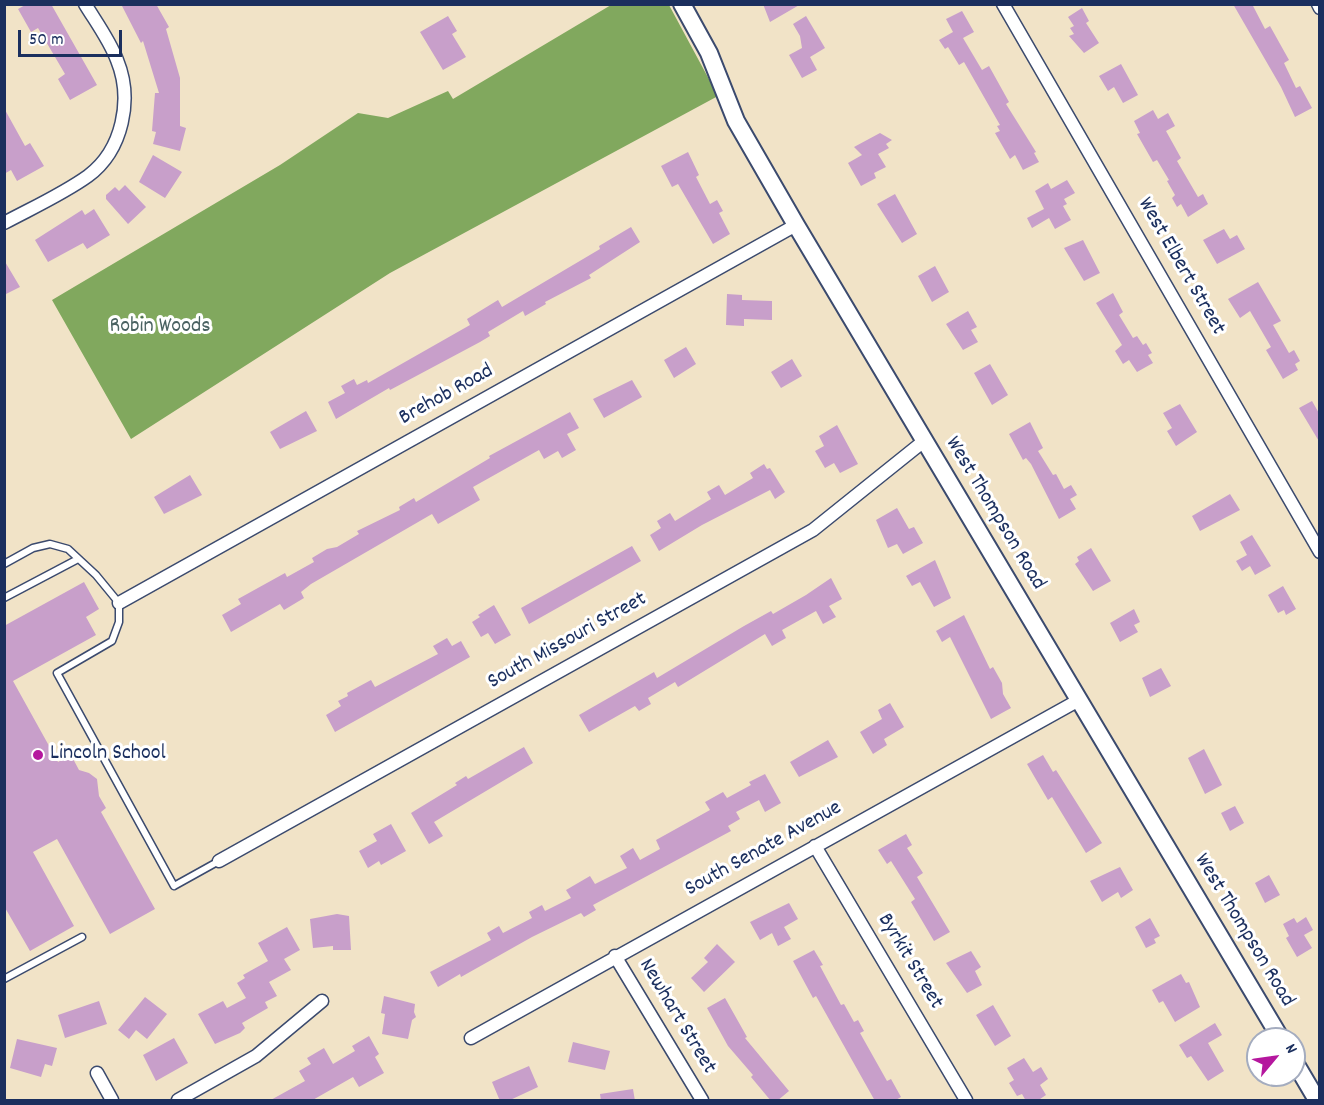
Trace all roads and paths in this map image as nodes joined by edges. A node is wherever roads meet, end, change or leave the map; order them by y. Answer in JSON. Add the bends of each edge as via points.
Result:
{"nodes":[{"id":1,"x":85,"y":4,"type":"edge"},
{"id":2,"x":681,"y":4,"type":"edge"},
{"id":3,"x":1004,"y":4,"type":"edge"},
{"id":4,"x":4,"y":223,"type":"edge"},
{"id":5,"x":796,"y":225,"type":"junction"},
{"id":6,"x":924,"y":441,"type":"junction"},
{"id":7,"x":1320,"y":552,"type":"edge"},
{"id":8,"x":78,"y":559,"type":"junction"},
{"id":9,"x":4,"y":564,"type":"edge"},
{"id":10,"x":4,"y":598,"type":"edge"},
{"id":11,"x":119,"y":603,"type":"junction"},
{"id":12,"x":1079,"y":700,"type":"junction"},
{"id":13,"x":815,"y":846,"type":"junction"},
{"id":14,"x":219,"y":861,"type":"joint"},
{"id":15,"x":82,"y":937,"type":"dead end"},
{"id":16,"x":615,"y":956,"type":"junction"},
{"id":17,"x":4,"y":980,"type":"edge"},
{"id":18,"x":322,"y":1001,"type":"dead end"},
{"id":19,"x":1274,"y":1027,"type":"edge"},
{"id":20,"x":471,"y":1038,"type":"dead end"},
{"id":21,"x":97,"y":1073,"type":"dead end"},
{"id":22,"x":1306,"y":1082,"type":"edge"},
{"id":23,"x":112,"y":1101,"type":"edge"},
{"id":24,"x":177,"y":1101,"type":"edge"},
{"id":25,"x":702,"y":1101,"type":"edge"},
{"id":26,"x":966,"y":1101,"type":"edge"},
{"id":27,"x":1317,"y":1101,"type":"edge"}],
"edges":[{"from":1,"to":4,"type":"street","via":[[121,72],[125,98],[121,128],[110,153],[88,176]]},
{"from":2,"to":5,"type":"main road","name":"West Thompson Road","via":[[709,53],[736,121]]},
{"from":3,"to":7,"type":"street","name":"West Elbert Street"},
{"from":5,"to":6,"type":"main road","name":"West Thompson Road"},
{"from":5,"to":11,"type":"street","name":"Brehob Road"},
{"from":6,"to":12,"type":"main road","name":"West Thompson Road"},
{"from":6,"to":14,"type":"street","name":"South Missouri Street","via":[[813,530]]},
{"from":8,"to":9,"type":"lane","via":[[68,549],[50,544],[33,548]]},
{"from":8,"to":10,"type":"lane"},
{"from":8,"to":11,"type":"lane"},
{"from":11,"to":14,"type":"lane","via":[[119,622],[112,641],[57,673],[174,886]]},
{"from":12,"to":13,"type":"street","name":"South Senate Avenue"},
{"from":12,"to":19,"type":"main road","name":"West Thompson Road"},
{"from":13,"to":16,"type":"street","name":"South Senate Avenue"},
{"from":13,"to":26,"type":"street","name":"Byrkit Street"},
{"from":15,"to":17,"type":"lane"},
{"from":16,"to":20,"type":"street","name":"South Senate Avenue"},
{"from":16,"to":25,"type":"street","name":"Newhart Street"},
{"from":18,"to":24,"type":"street","via":[[256,1056]]},
{"from":21,"to":23,"type":"street"},
{"from":22,"to":27,"type":"main road"}]}
